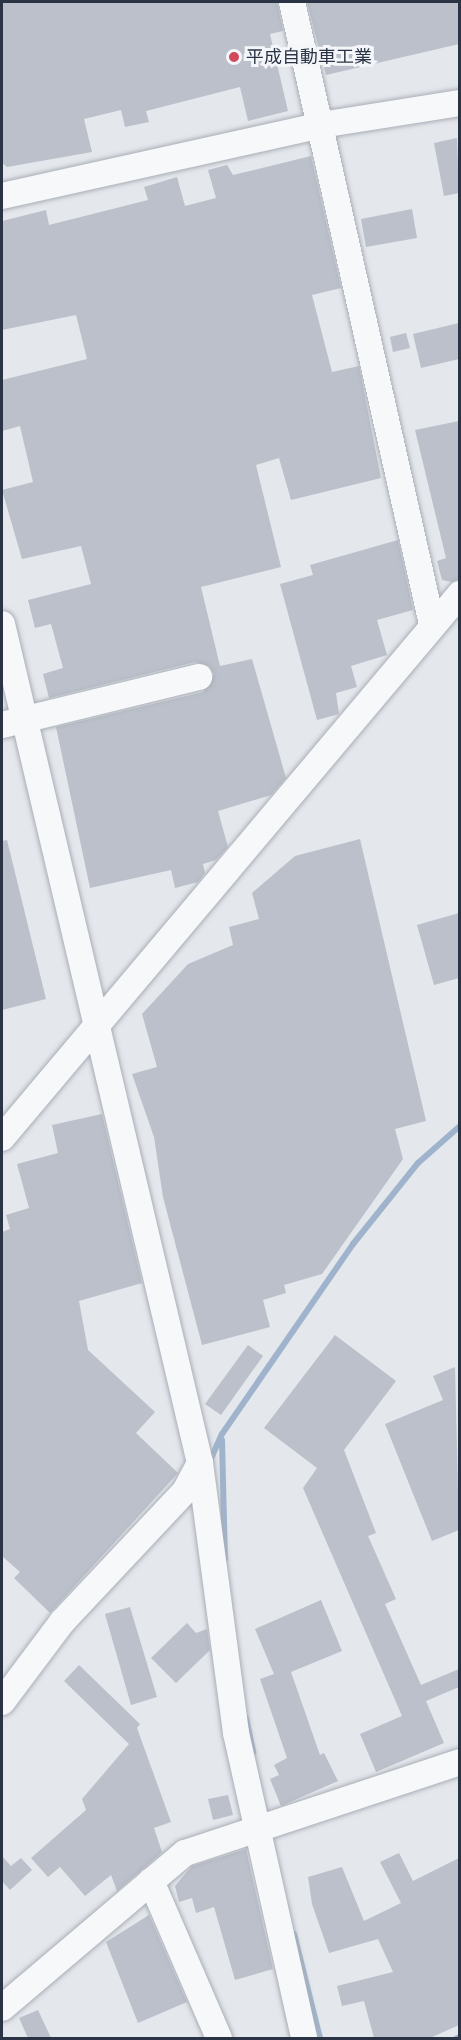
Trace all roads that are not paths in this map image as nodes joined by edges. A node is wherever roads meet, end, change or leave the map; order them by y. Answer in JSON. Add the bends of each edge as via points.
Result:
{"nodes":[{"id":1,"x":292,"y":2,"type":"edge"},
{"id":2,"x":459,"y":103,"type":"edge"},
{"id":3,"x":321,"y":125,"type":"junction"},
{"id":4,"x":2,"y":196,"type":"edge"},
{"id":5,"x":459,"y":594,"type":"edge"},
{"id":6,"x":2,"y":624,"type":"edge"},
{"id":7,"x":432,"y":624,"type":"junction"},
{"id":8,"x":199,"y":677,"type":"dead end"},
{"id":9,"x":13,"y":723,"type":"edge"},
{"id":10,"x":96,"y":1026,"type":"junction"},
{"id":11,"x":2,"y":1138,"type":"edge"},
{"id":12,"x":200,"y":1463,"type":"junction"},
{"id":13,"x":2,"y":1702,"type":"edge"},
{"id":14,"x":459,"y":1762,"type":"edge"},
{"id":15,"x":254,"y":1833,"type":"junction"},
{"id":16,"x":151,"y":1881,"type":"junction"},
{"id":17,"x":2,"y":2008,"type":"edge"},
{"id":18,"x":219,"y":2038,"type":"edge"},
{"id":19,"x":304,"y":2038,"type":"edge"}],
"edges":[{"from":1,"to":3,"type":"street"},
{"from":2,"to":3,"type":"street"},
{"from":3,"to":4,"type":"street"},
{"from":3,"to":7,"type":"street"},
{"from":5,"to":7,"type":"street"},
{"from":6,"to":9,"type":"street"},
{"from":7,"to":10,"type":"street"},
{"from":8,"to":9,"type":"street"},
{"from":9,"to":10,"type":"street"},
{"from":10,"to":11,"type":"street"},
{"from":10,"to":12,"type":"street"},
{"from":12,"to":13,"type":"street","via":[[185,1491],[62,1622]]},
{"from":12,"to":15,"type":"street"},
{"from":14,"to":15,"type":"street"},
{"from":15,"to":16,"type":"street","via":[[185,1854]]},
{"from":15,"to":19,"type":"street"},
{"from":16,"to":17,"type":"street"},
{"from":16,"to":18,"type":"street"}]}
